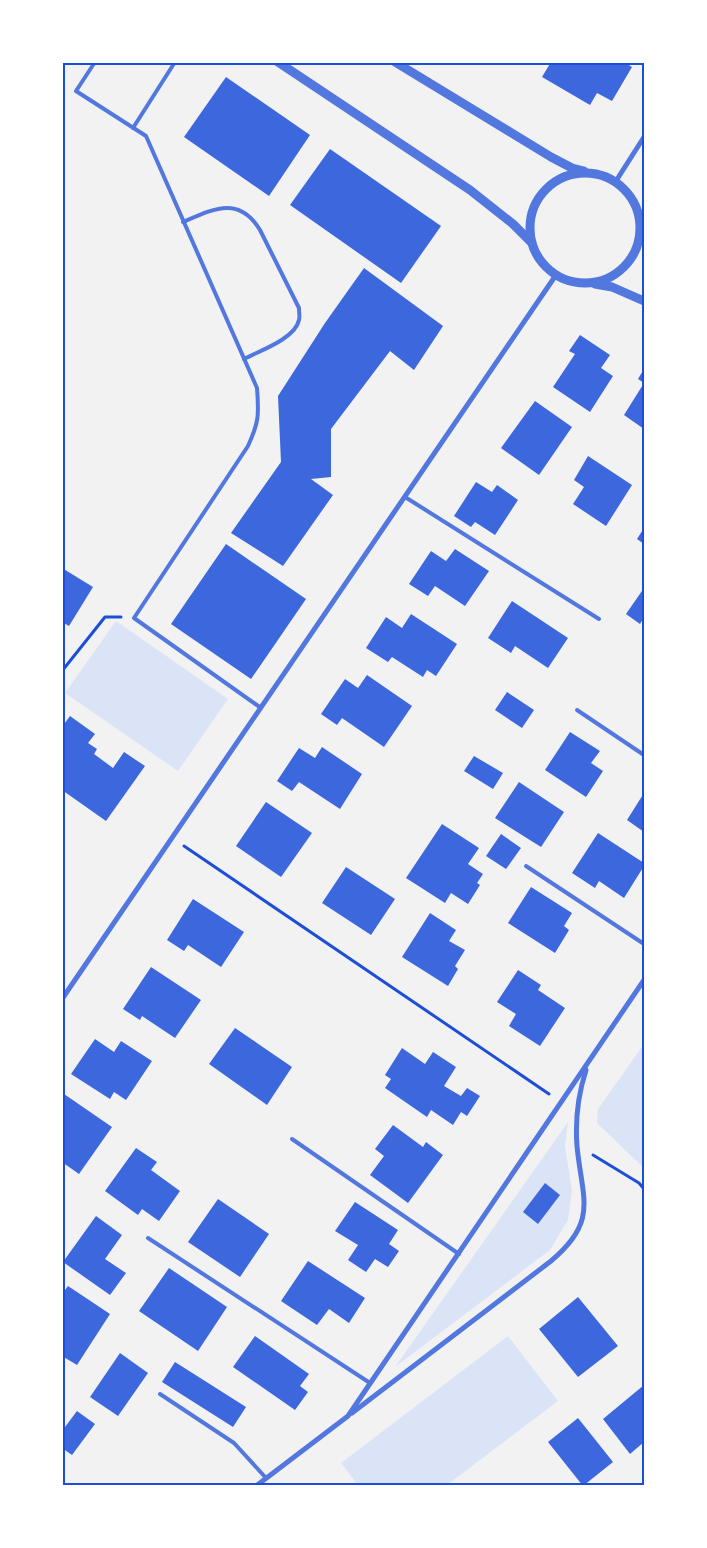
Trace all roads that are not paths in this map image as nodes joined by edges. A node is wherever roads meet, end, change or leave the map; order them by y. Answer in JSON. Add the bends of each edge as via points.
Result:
{"nodes":[{"id":1,"x":95,"y":62,"type":"edge"},
{"id":2,"x":175,"y":62,"type":"edge"},
{"id":3,"x":278,"y":62,"type":"edge"},
{"id":4,"x":395,"y":62,"type":"edge"},
{"id":5,"x":134,"y":128,"type":"junction"},
{"id":6,"x":644,"y":137,"type":"edge"},
{"id":7,"x":591,"y":173,"type":"junction"},
{"id":8,"x":616,"y":182,"type":"junction"},
{"id":9,"x":635,"y":202,"type":"junction"},
{"id":10,"x":644,"y":214,"type":"edge"},
{"id":11,"x":184,"y":222,"type":"junction"},
{"id":12,"x":532,"y":244,"type":"junction"},
{"id":13,"x":556,"y":275,"type":"junction"},
{"id":14,"x":590,"y":283,"type":"junction"},
{"id":15,"x":644,"y":301,"type":"edge"},
{"id":16,"x":244,"y":359,"type":"junction"},
{"id":17,"x":405,"y":497,"type":"junction"},
{"id":18,"x":599,"y":619,"type":"dead end"},
{"id":19,"x":261,"y":708,"type":"junction"},
{"id":20,"x":577,"y":710,"type":"dead end"},
{"id":21,"x":644,"y":754,"type":"edge"},
{"id":22,"x":526,"y":866,"type":"dead end"},
{"id":23,"x":644,"y":944,"type":"edge"},
{"id":24,"x":644,"y":980,"type":"edge"},
{"id":25,"x":62,"y":999,"type":"edge"},
{"id":26,"x":587,"y":1065,"type":"junction"},
{"id":27,"x":292,"y":1140,"type":"dead end"},
{"id":28,"x":148,"y":1238,"type":"dead end"},
{"id":29,"x":459,"y":1254,"type":"junction"},
{"id":30,"x":370,"y":1383,"type":"junction"},
{"id":31,"x":160,"y":1394,"type":"dead end"},
{"id":32,"x":348,"y":1416,"type":"junction"},
{"id":33,"x":266,"y":1478,"type":"junction"},
{"id":34,"x":256,"y":1486,"type":"edge"}],
"edges":[{"from":1,"to":5,"type":"lane","via":[[76,91]]},
{"from":2,"to":5,"type":"lane"},
{"from":3,"to":12,"type":"street","via":[[463,186],[513,224]]},
{"from":4,"to":7,"type":"street","via":[[558,161]]},
{"from":5,"to":11,"type":"lane","via":[[146,136]]},
{"from":6,"to":8,"type":"street"},
{"from":7,"to":8,"type":"street"},
{"from":7,"to":12,"type":"street","via":[[559,179],[542,193],[530,222]]},
{"from":8,"to":9,"type":"street"},
{"from":9,"to":10,"type":"street"},
{"from":9,"to":14,"type":"street","via":[[641,233],[634,254],[621,271]]},
{"from":11,"to":16,"type":"lane"},
{"from":11,"to":16,"type":"lane","via":[[221,207],[246,212],[254,219],[299,308],[299,320],[286,338]]},
{"from":12,"to":13,"type":"street","via":[[542,263]]},
{"from":13,"to":14,"type":"street","via":[[569,281]]},
{"from":13,"to":17,"type":"street"},
{"from":14,"to":15,"type":"street","via":[[612,287]]},
{"from":16,"to":19,"type":"lane","via":[[257,388],[257,425],[248,446],[134,618]]},
{"from":17,"to":18,"type":"lane"},
{"from":17,"to":19,"type":"street"},
{"from":19,"to":25,"type":"street"},
{"from":20,"to":21,"type":"lane"},
{"from":22,"to":23,"type":"lane"},
{"from":24,"to":26,"type":"street"},
{"from":26,"to":29,"type":"street"},
{"from":26,"to":32,"type":"street","via":[[578,1102],[577,1146],[584,1210],[571,1242],[551,1261]]},
{"from":27,"to":29,"type":"lane"},
{"from":28,"to":30,"type":"lane"},
{"from":29,"to":30,"type":"street"},
{"from":30,"to":32,"type":"street"},
{"from":31,"to":33,"type":"lane","via":[[234,1443]]},
{"from":32,"to":33,"type":"street"},
{"from":33,"to":34,"type":"street"}]}
